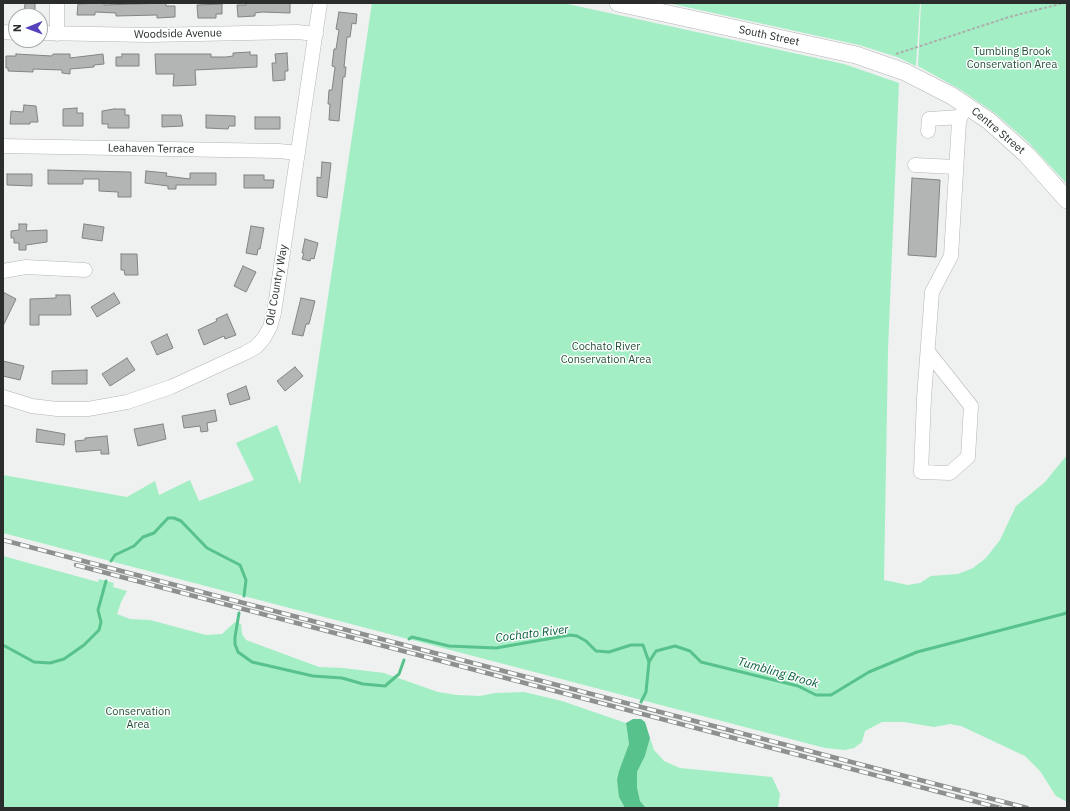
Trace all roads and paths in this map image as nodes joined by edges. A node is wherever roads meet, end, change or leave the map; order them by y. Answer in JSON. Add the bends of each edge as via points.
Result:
{"nodes":[{"id":1,"x":57,"y":3,"type":"edge"},
{"id":2,"x":320,"y":3,"type":"edge"},
{"id":3,"x":618,"y":3,"type":"edge"},
{"id":4,"x":1064,"y":3,"type":"edge"},
{"id":5,"x":48,"y":34,"type":"edge"},
{"id":6,"x":56,"y":34,"type":"junction"},
{"id":7,"x":316,"y":34,"type":"junction"},
{"id":8,"x":883,"y":63,"type":"junction"},
{"id":9,"x":917,"y":77,"type":"joint"},
{"id":10,"x":963,"y":111,"type":"junction"},
{"id":11,"x":928,"y":131,"type":"dead end"},
{"id":12,"x":3,"y":146,"type":"edge"},
{"id":13,"x":298,"y":153,"type":"junction"},
{"id":14,"x":915,"y":165,"type":"dead end"},
{"id":15,"x":955,"y":167,"type":"junction"},
{"id":16,"x":1067,"y":200,"type":"edge"},
{"id":17,"x":85,"y":270,"type":"dead end"},
{"id":18,"x":3,"y":271,"type":"edge"},
{"id":19,"x":929,"y":352,"type":"junction"},
{"id":20,"x":3,"y":397,"type":"edge"}],
"edges":[{"from":1,"to":6,"type":"street"},
{"from":2,"to":7,"type":"street","name":"Old Country Way"},
{"from":3,"to":8,"type":"main road","name":"South Street","via":[[826,48]]},
{"from":4,"to":8,"type":"path","via":[[1009,17],[901,51]]},
{"from":5,"to":6,"type":"street","name":"Woodside Avenue"},
{"from":6,"to":7,"type":"street","name":"Woodside Avenue"},
{"from":7,"to":13,"type":"street","name":"Old Country Way"},
{"from":8,"to":9,"type":"main road","name":"South Street"},
{"from":9,"to":10,"type":"main road","name":"Centre Street"},
{"from":10,"to":11,"type":"street","via":[[929,119]]},
{"from":10,"to":15,"type":"street"},
{"from":10,"to":16,"type":"main road","name":"Centre Street","via":[[989,121],[1013,141]]},
{"from":12,"to":13,"type":"street","name":"Leahaven Terrace"},
{"from":13,"to":20,"type":"street","name":"Old Country Way","via":[[274,313],[268,333],[256,347],[171,386],[109,406],[48,409]]},
{"from":14,"to":15,"type":"street"},
{"from":15,"to":19,"type":"street","via":[[951,256],[932,292]]},
{"from":17,"to":18,"type":"street","via":[[26,267]]},
{"from":19,"to":19,"type":"street","via":[[921,472],[950,473],[968,457],[971,406]]}]}
